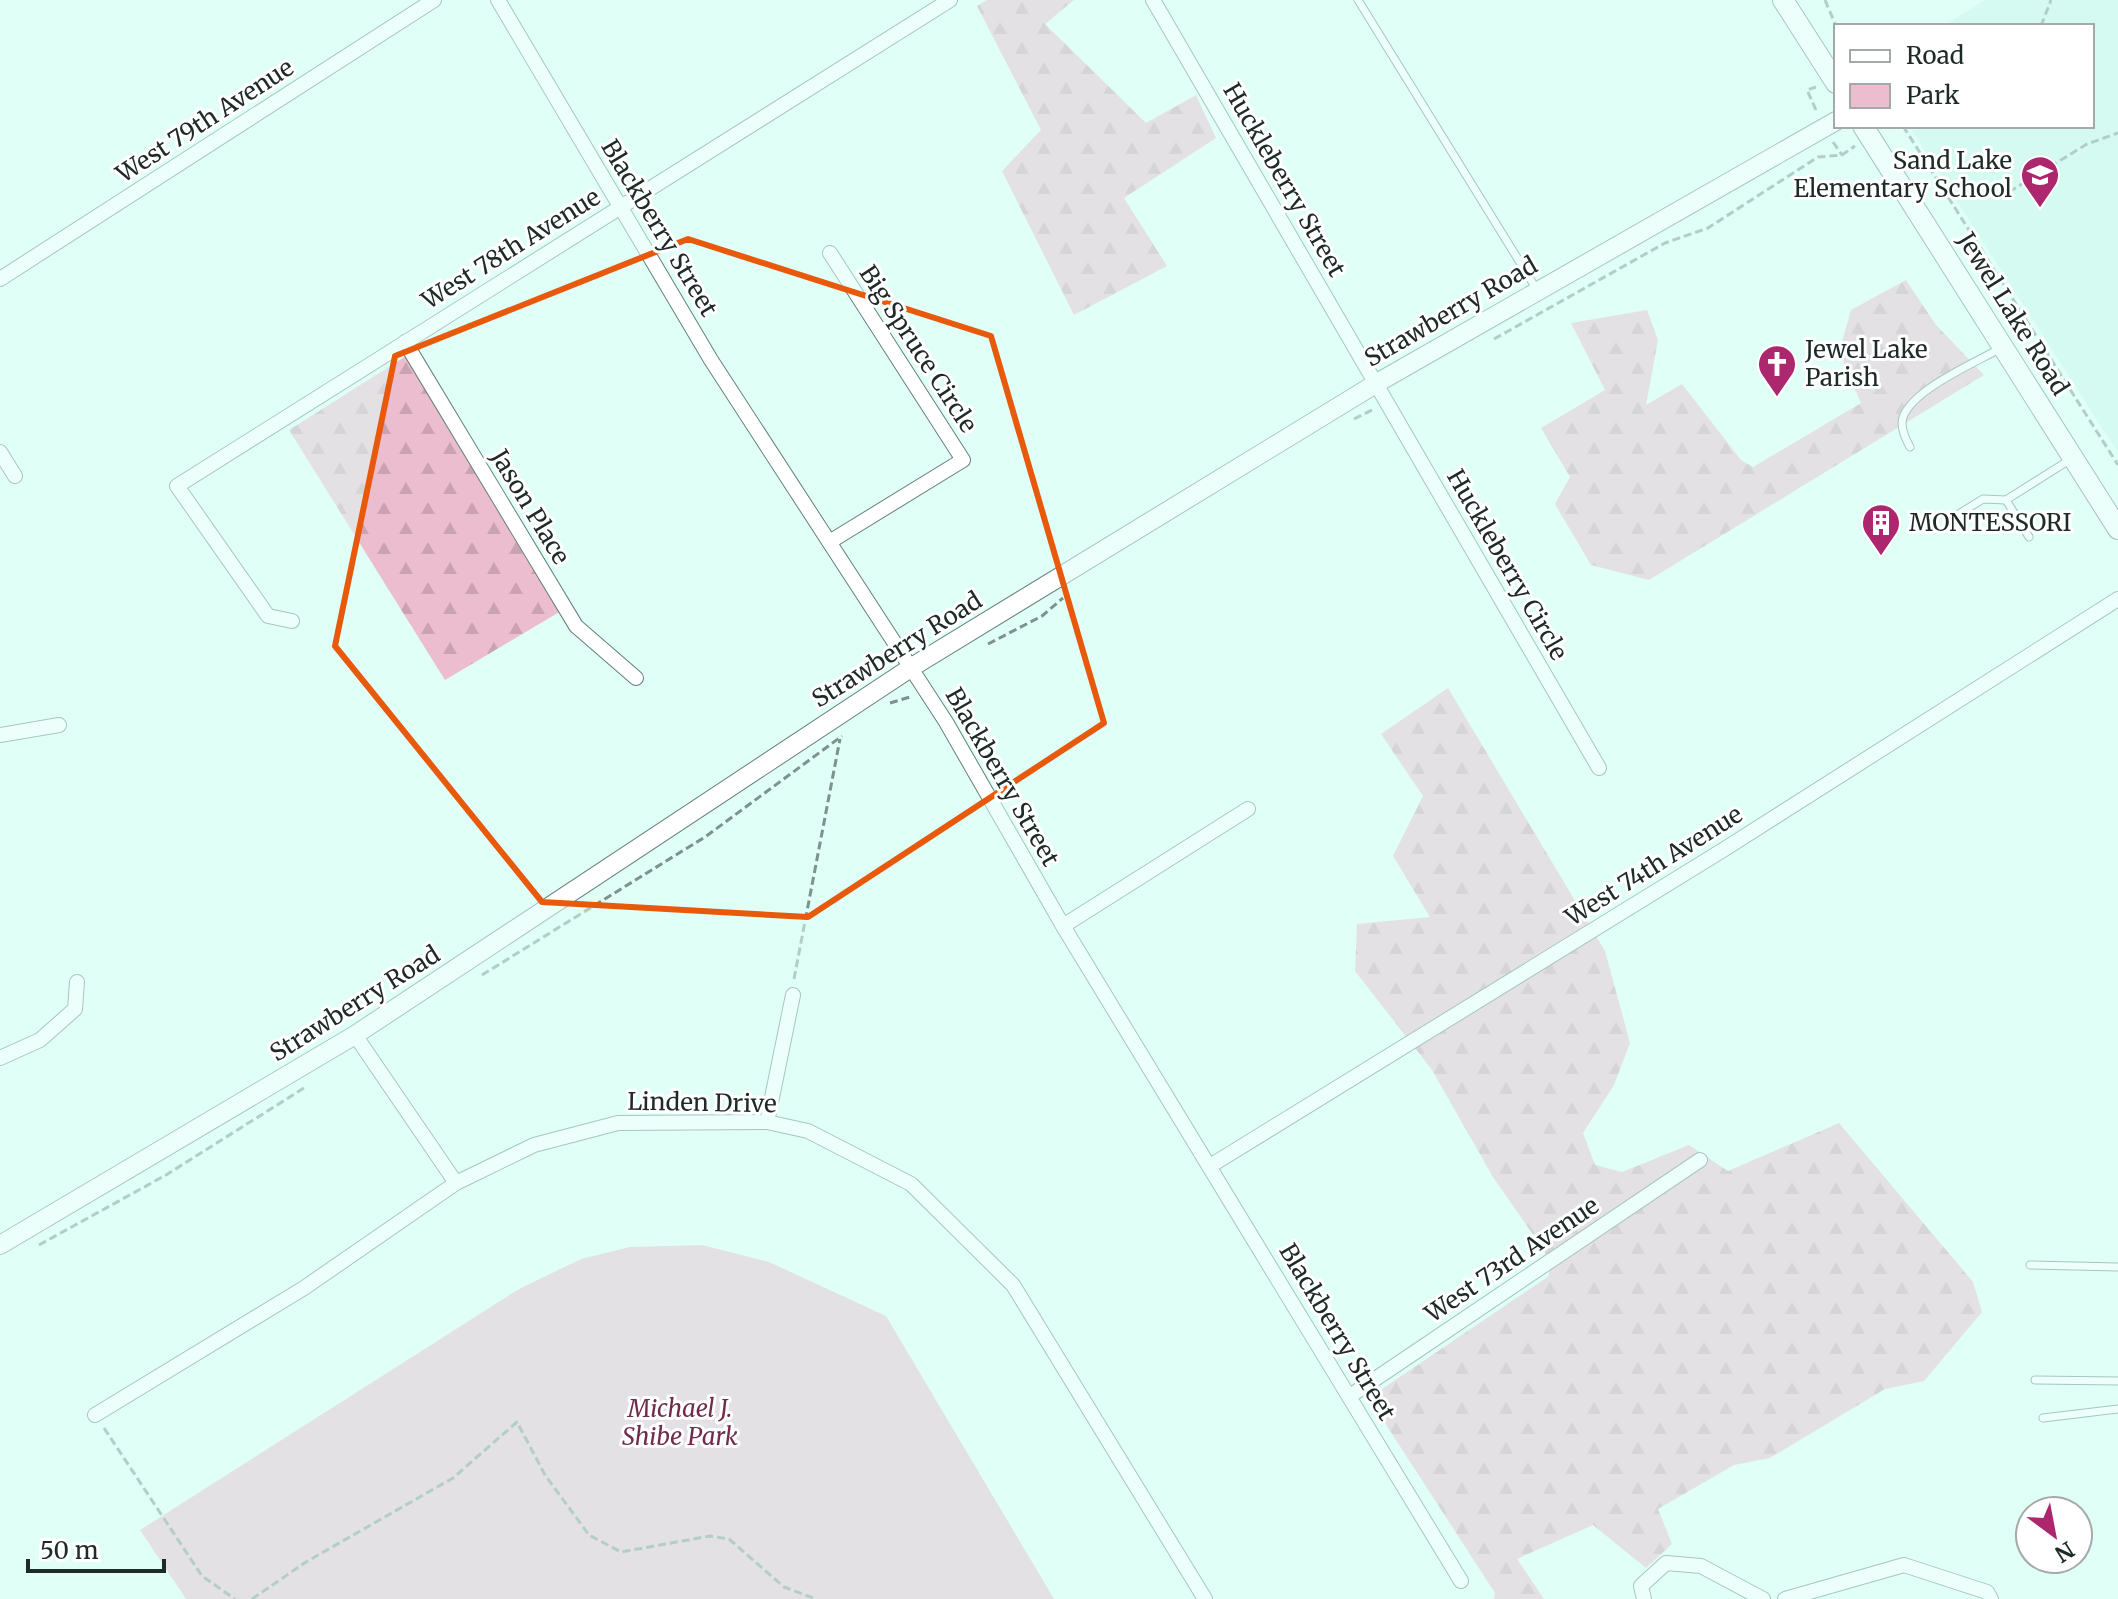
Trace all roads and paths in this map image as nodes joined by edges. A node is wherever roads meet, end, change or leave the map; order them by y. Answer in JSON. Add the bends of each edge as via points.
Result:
{"nodes":[{"id":1,"x":434,"y":0,"type":"edge"},
{"id":2,"x":498,"y":0,"type":"edge"},
{"id":3,"x":950,"y":0,"type":"edge"},
{"id":4,"x":1153,"y":0,"type":"edge"},
{"id":5,"x":1358,"y":0,"type":"edge"},
{"id":6,"x":1783,"y":0,"type":"edge"},
{"id":7,"x":1825,"y":0,"type":"edge"},
{"id":8,"x":2051,"y":0,"type":"edge"},
{"id":9,"x":1835,"y":24,"type":"edge"},
{"id":10,"x":2042,"y":24,"type":"edge"},
{"id":11,"x":1834,"y":80,"type":"edge"},
{"id":12,"x":1834,"y":122,"type":"edge"},
{"id":13,"x":1864,"y":128,"type":"edge"},
{"id":14,"x":1904,"y":128,"type":"edge"},
{"id":15,"x":2118,"y":133,"type":"edge"},
{"id":16,"x":2009,"y":192,"type":"dead end"},
{"id":17,"x":621,"y":206,"type":"junction"},
{"id":18,"x":830,"y":253,"type":"dead end"},
{"id":19,"x":0,"y":279,"type":"edge"},
{"id":20,"x":1537,"y":290,"type":"junction"},
{"id":21,"x":405,"y":342,"type":"junction"},
{"id":22,"x":2003,"y":347,"type":"junction"},
{"id":23,"x":1377,"y":383,"type":"junction"},
{"id":24,"x":1910,"y":447,"type":"dead end"},
{"id":25,"x":0,"y":452,"type":"edge"},
{"id":26,"x":2073,"y":458,"type":"junction"},
{"id":27,"x":2118,"y":465,"type":"edge"},
{"id":28,"x":15,"y":476,"type":"dead end"},
{"id":29,"x":2006,"y":500,"type":"junction"},
{"id":30,"x":1949,"y":520,"type":"dead end"},
{"id":31,"x":2118,"y":529,"type":"edge"},
{"id":32,"x":2029,"y":537,"type":"dead end"},
{"id":33,"x":831,"y":541,"type":"junction"},
{"id":34,"x":2118,"y":599,"type":"edge"},
{"id":35,"x":292,"y":621,"type":"dead end"},
{"id":36,"x":912,"y":667,"type":"junction"},
{"id":37,"x":636,"y":678,"type":"dead end"},
{"id":38,"x":59,"y":725,"type":"dead end"},
{"id":39,"x":0,"y":735,"type":"edge"},
{"id":40,"x":840,"y":739,"type":"dead end"},
{"id":41,"x":1599,"y":768,"type":"dead end"},
{"id":42,"x":1248,"y":809,"type":"dead end"},
{"id":43,"x":1063,"y":926,"type":"junction"},
{"id":44,"x":77,"y":982,"type":"dead end"},
{"id":45,"x":793,"y":995,"type":"joint"},
{"id":46,"x":355,"y":1035,"type":"junction"},
{"id":47,"x":0,"y":1058,"type":"edge"},
{"id":48,"x":767,"y":1122,"type":"junction"},
{"id":49,"x":1700,"y":1160,"type":"dead end"},
{"id":50,"x":1210,"y":1166,"type":"junction"},
{"id":51,"x":456,"y":1183,"type":"junction"},
{"id":52,"x":0,"y":1245,"type":"edge"},
{"id":53,"x":2030,"y":1265,"type":"dead end"},
{"id":54,"x":2118,"y":1267,"type":"edge"},
{"id":55,"x":2035,"y":1380,"type":"dead end"},
{"id":56,"x":2118,"y":1381,"type":"edge"},
{"id":57,"x":1350,"y":1396,"type":"junction"},
{"id":58,"x":2118,"y":1409,"type":"edge"},
{"id":59,"x":95,"y":1415,"type":"joint"},
{"id":60,"x":2043,"y":1418,"type":"dead end"},
{"id":61,"x":1461,"y":1581,"type":"dead end"},
{"id":62,"x":235,"y":1599,"type":"edge"},
{"id":63,"x":252,"y":1599,"type":"edge"},
{"id":64,"x":816,"y":1599,"type":"edge"},
{"id":65,"x":1205,"y":1599,"type":"edge"},
{"id":66,"x":1644,"y":1599,"type":"edge"},
{"id":67,"x":1763,"y":1599,"type":"edge"},
{"id":68,"x":1785,"y":1599,"type":"edge"},
{"id":69,"x":1991,"y":1599,"type":"edge"}],
"edges":[{"from":1,"to":19,"type":"street","name":"West 79th Avenue"},
{"from":2,"to":17,"type":"street","name":"Blackberry Street"},
{"from":3,"to":17,"type":"street","name":"West 78th Avenue"},
{"from":4,"to":23,"type":"street","name":"Huckleberry Street"},
{"from":5,"to":20,"type":"lane"},
{"from":6,"to":11,"type":"main road"},
{"from":7,"to":9,"type":"path"},
{"from":8,"to":10,"type":"path"},
{"from":12,"to":20,"type":"street","name":"Strawberry Road"},
{"from":13,"to":22,"type":"main road","name":"Jewel Lake Road"},
{"from":14,"to":27,"type":"path"},
{"from":15,"to":16,"type":"path","via":[[2087,144]]},
{"from":17,"to":21,"type":"street","name":"West 78th Avenue"},
{"from":17,"to":33,"type":"street","name":"Blackberry Street","via":[[711,360]]},
{"from":18,"to":33,"type":"street","name":"Big Spruce Circle","via":[[963,460]]},
{"from":20,"to":23,"type":"street","name":"Strawberry Road"},
{"from":21,"to":35,"type":"street","name":"West 78th Avenue","via":[[177,486],[268,616]]},
{"from":21,"to":37,"type":"street","name":"Jason Place","via":[[576,626]]},
{"from":22,"to":24,"type":"lane","via":[[1917,398],[1902,423]]},
{"from":22,"to":26,"type":"main road","name":"Jewel Lake Road"},
{"from":23,"to":36,"type":"street","name":"Strawberry Road"},
{"from":23,"to":41,"type":"street","name":"Huckleberry Circle"},
{"from":25,"to":28,"type":"street"},
{"from":26,"to":29,"type":"lane"},
{"from":26,"to":31,"type":"main road","name":"Jewel Lake Road"},
{"from":29,"to":30,"type":"lane","via":[[1983,499]]},
{"from":29,"to":32,"type":"lane"},
{"from":33,"to":36,"type":"street","name":"Blackberry Street"},
{"from":34,"to":50,"type":"street","name":"West 74th Avenue"},
{"from":36,"to":43,"type":"street","name":"Blackberry Street"},
{"from":36,"to":46,"type":"street","name":"Strawberry Road"},
{"from":38,"to":39,"type":"street"},
{"from":40,"to":45,"type":"path"},
{"from":42,"to":43,"type":"street"},
{"from":43,"to":50,"type":"street","name":"Blackberry Street"},
{"from":44,"to":47,"type":"street","via":[[75,1009],[40,1040]]},
{"from":45,"to":48,"type":"street"},
{"from":46,"to":51,"type":"street"},
{"from":46,"to":52,"type":"street","name":"Strawberry Road"},
{"from":48,"to":51,"type":"street","name":"Linden Drive","via":[[618,1123],[534,1145]]},
{"from":48,"to":65,"type":"street","name":"Linden Drive","via":[[808,1131],[911,1184],[1013,1285]]},
{"from":49,"to":57,"type":"street","name":"West 73rd Avenue"},
{"from":50,"to":57,"type":"street","name":"Blackberry Street"},
{"from":51,"to":59,"type":"street","name":"Linden Drive","via":[[304,1288]]},
{"from":53,"to":54,"type":"lane"},
{"from":55,"to":56,"type":"lane"},
{"from":57,"to":61,"type":"street","name":"Blackberry Street"},
{"from":58,"to":60,"type":"lane"},
{"from":59,"to":62,"type":"path","via":[[202,1576]]},
{"from":63,"to":64,"type":"path","via":[[453,1478],[517,1422],[545,1475],[589,1535],[621,1552],[710,1536],[729,1539],[784,1587]]},
{"from":66,"to":67,"type":"street","via":[[1641,1586],[1666,1563],[1701,1566]]},
{"from":68,"to":69,"type":"street","via":[[1904,1565],[1987,1592]]}]}
